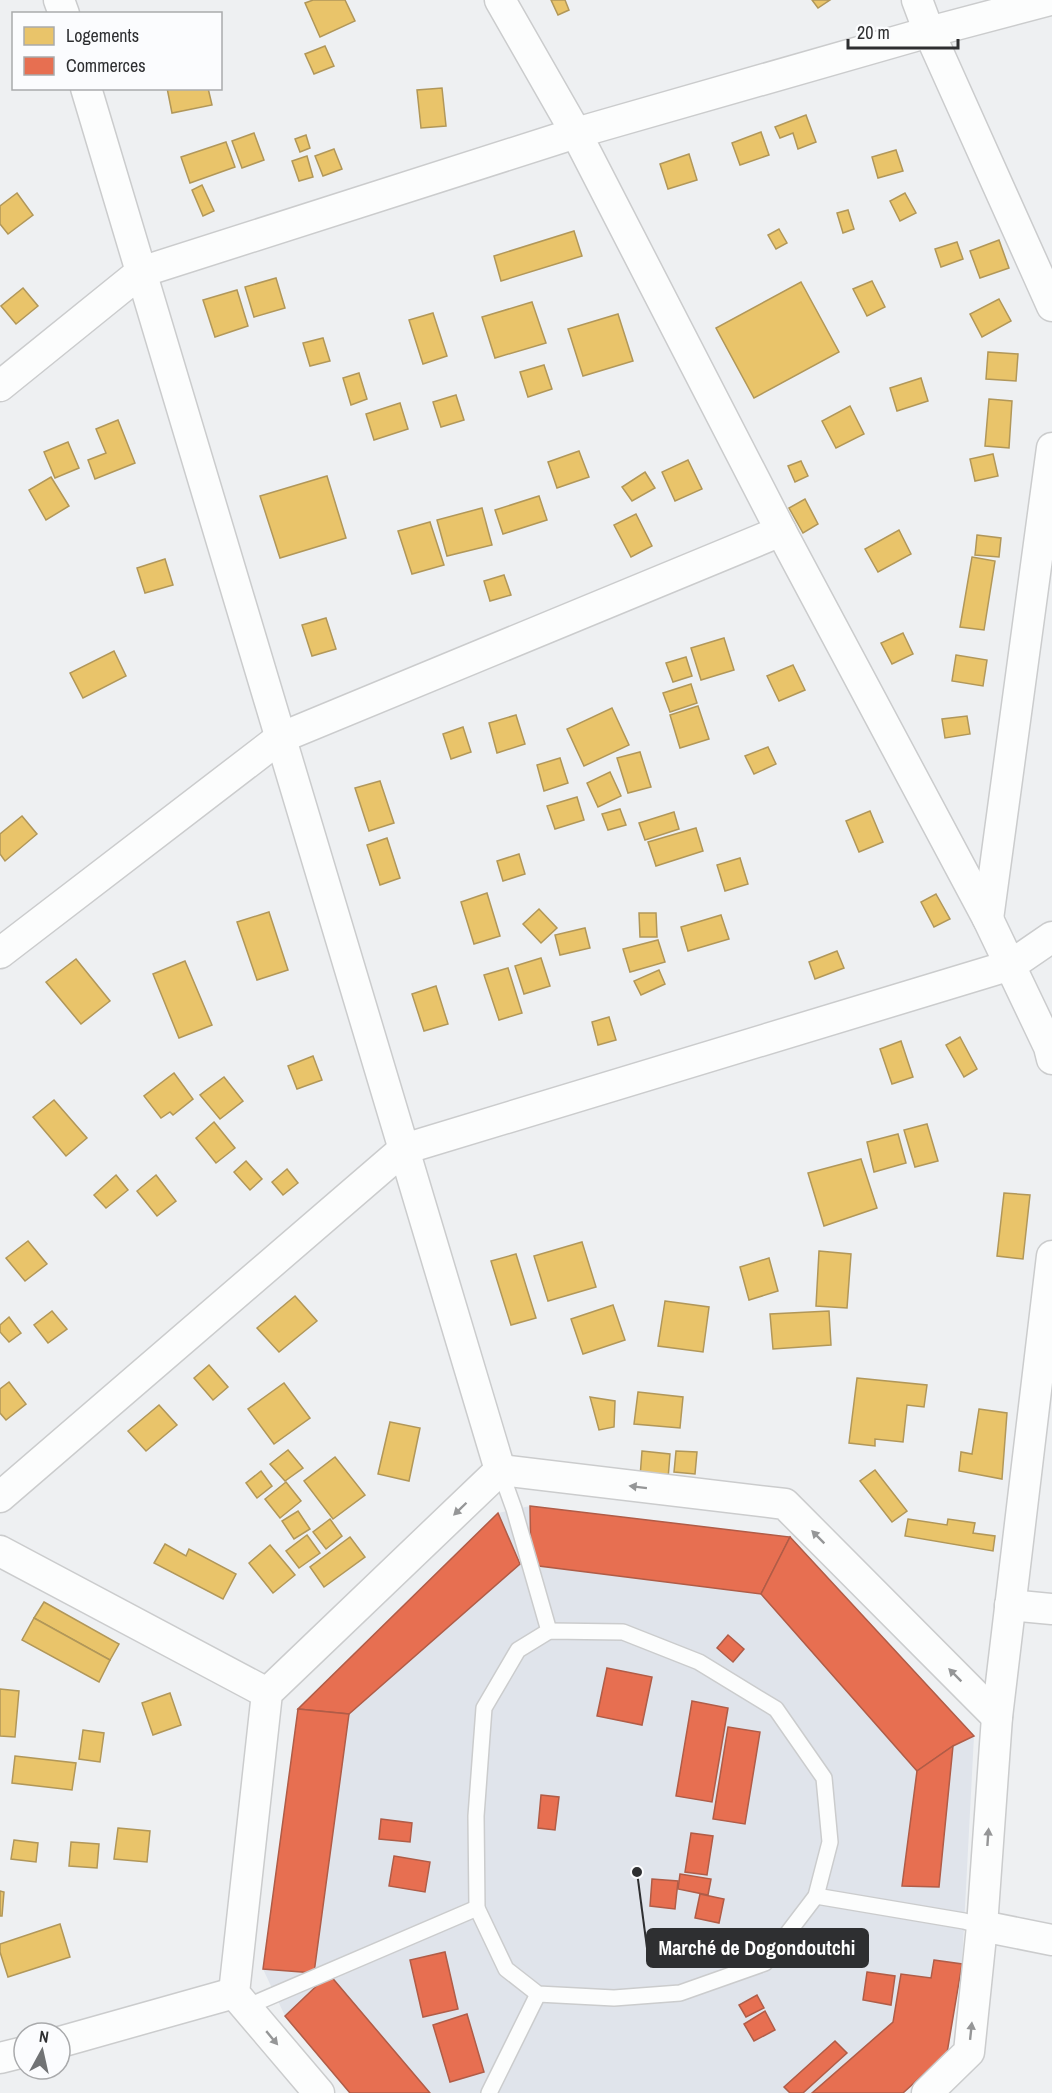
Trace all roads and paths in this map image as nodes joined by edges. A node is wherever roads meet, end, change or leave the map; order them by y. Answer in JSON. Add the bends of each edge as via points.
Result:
{"nodes":[{"id":1,"x":500,"y":0,"type":"edge"},
{"id":2,"x":917,"y":0,"type":"edge"},
{"id":3,"x":1050,"y":0,"type":"edge"},
{"id":4,"x":929,"y":32,"type":"junction"},
{"id":5,"x":87,"y":90,"type":"edge"},
{"id":6,"x":576,"y":133,"type":"junction"},
{"id":7,"x":141,"y":272,"type":"junction"},
{"id":8,"x":1052,"y":306,"type":"edge"},
{"id":9,"x":0,"y":386,"type":"edge"},
{"id":10,"x":1052,"y":448,"type":"edge"},
{"id":11,"x":781,"y":531,"type":"junction"},
{"id":12,"x":280,"y":738,"type":"junction"},
{"id":13,"x":988,"y":919,"type":"junction"},
{"id":14,"x":1052,"y":938,"type":"edge"},
{"id":15,"x":0,"y":953,"type":"edge"},
{"id":16,"x":1011,"y":965,"type":"junction"},
{"id":17,"x":1052,"y":1059,"type":"edge"},
{"id":18,"x":404,"y":1149,"type":"junction"},
{"id":19,"x":1052,"y":1256,"type":"edge"},
{"id":20,"x":500,"y":1470,"type":"junction"},
{"id":21,"x":0,"y":1497,"type":"edge"},
{"id":22,"x":0,"y":1551,"type":"edge"},
{"id":23,"x":1010,"y":1605,"type":"junction"},
{"id":24,"x":1052,"y":1609,"type":"edge"},
{"id":25,"x":549,"y":1631,"type":"junction"},
{"id":26,"x":267,"y":1693,"type":"junction"},
{"id":27,"x":997,"y":1717,"type":"junction"},
{"id":28,"x":816,"y":1896,"type":"junction"},
{"id":29,"x":477,"y":1908,"type":"junction"},
{"id":30,"x":981,"y":1926,"type":"junction"},
{"id":31,"x":1052,"y":1940,"type":"edge"},
{"id":32,"x":538,"y":1994,"type":"junction"},
{"id":33,"x":240,"y":2000,"type":"junction"},
{"id":34,"x":72,"y":2039,"type":"edge"},
{"id":35,"x":319,"y":2093,"type":"edge"},
{"id":36,"x":489,"y":2093,"type":"edge"},
{"id":37,"x":927,"y":2093,"type":"edge"}],
"edges":[{"from":1,"to":6,"type":"street"},
{"from":2,"to":4,"type":"street"},
{"from":3,"to":4,"type":"street"},
{"from":4,"to":6,"type":"street"},
{"from":4,"to":8,"type":"street"},
{"from":5,"to":7,"type":"street"},
{"from":6,"to":7,"type":"street"},
{"from":6,"to":11,"type":"street"},
{"from":7,"to":9,"type":"street"},
{"from":7,"to":12,"type":"street"},
{"from":10,"to":13,"type":"street"},
{"from":11,"to":12,"type":"street"},
{"from":11,"to":13,"type":"street"},
{"from":12,"to":15,"type":"street"},
{"from":12,"to":18,"type":"street"},
{"from":13,"to":16,"type":"street"},
{"from":14,"to":16,"type":"street"},
{"from":16,"to":17,"type":"street"},
{"from":16,"to":18,"type":"street"},
{"from":18,"to":20,"type":"street"},
{"from":18,"to":21,"type":"street"},
{"from":19,"to":23,"type":"street"},
{"from":20,"to":25,"type":"lane"},
{"from":20,"to":26,"type":"street","one_way":true},
{"from":27,"to":20,"type":"street","one_way":true,"via":[[785,1504]]},
{"from":22,"to":26,"type":"street"},
{"from":23,"to":24,"type":"street"},
{"from":23,"to":27,"type":"street"},
{"from":25,"to":28,"type":"lane","via":[[623,1632],[699,1662],[776,1709],[824,1778],[830,1842]]},
{"from":25,"to":29,"type":"lane","via":[[518,1650],[484,1708],[476,1816]]},
{"from":26,"to":33,"type":"street"},
{"from":30,"to":27,"type":"street","one_way":true},
{"from":28,"to":30,"type":"lane"},
{"from":28,"to":32,"type":"lane","via":[[765,1963],[680,1993],[614,1998]]},
{"from":29,"to":32,"type":"lane","via":[[506,1969]]},
{"from":29,"to":33,"type":"lane"},
{"from":30,"to":31,"type":"street"},
{"from":37,"to":30,"type":"street","one_way":true,"via":[[969,2052]]},
{"from":32,"to":36,"type":"lane"},
{"from":33,"to":34,"type":"street"},
{"from":33,"to":35,"type":"street","one_way":true}]}
